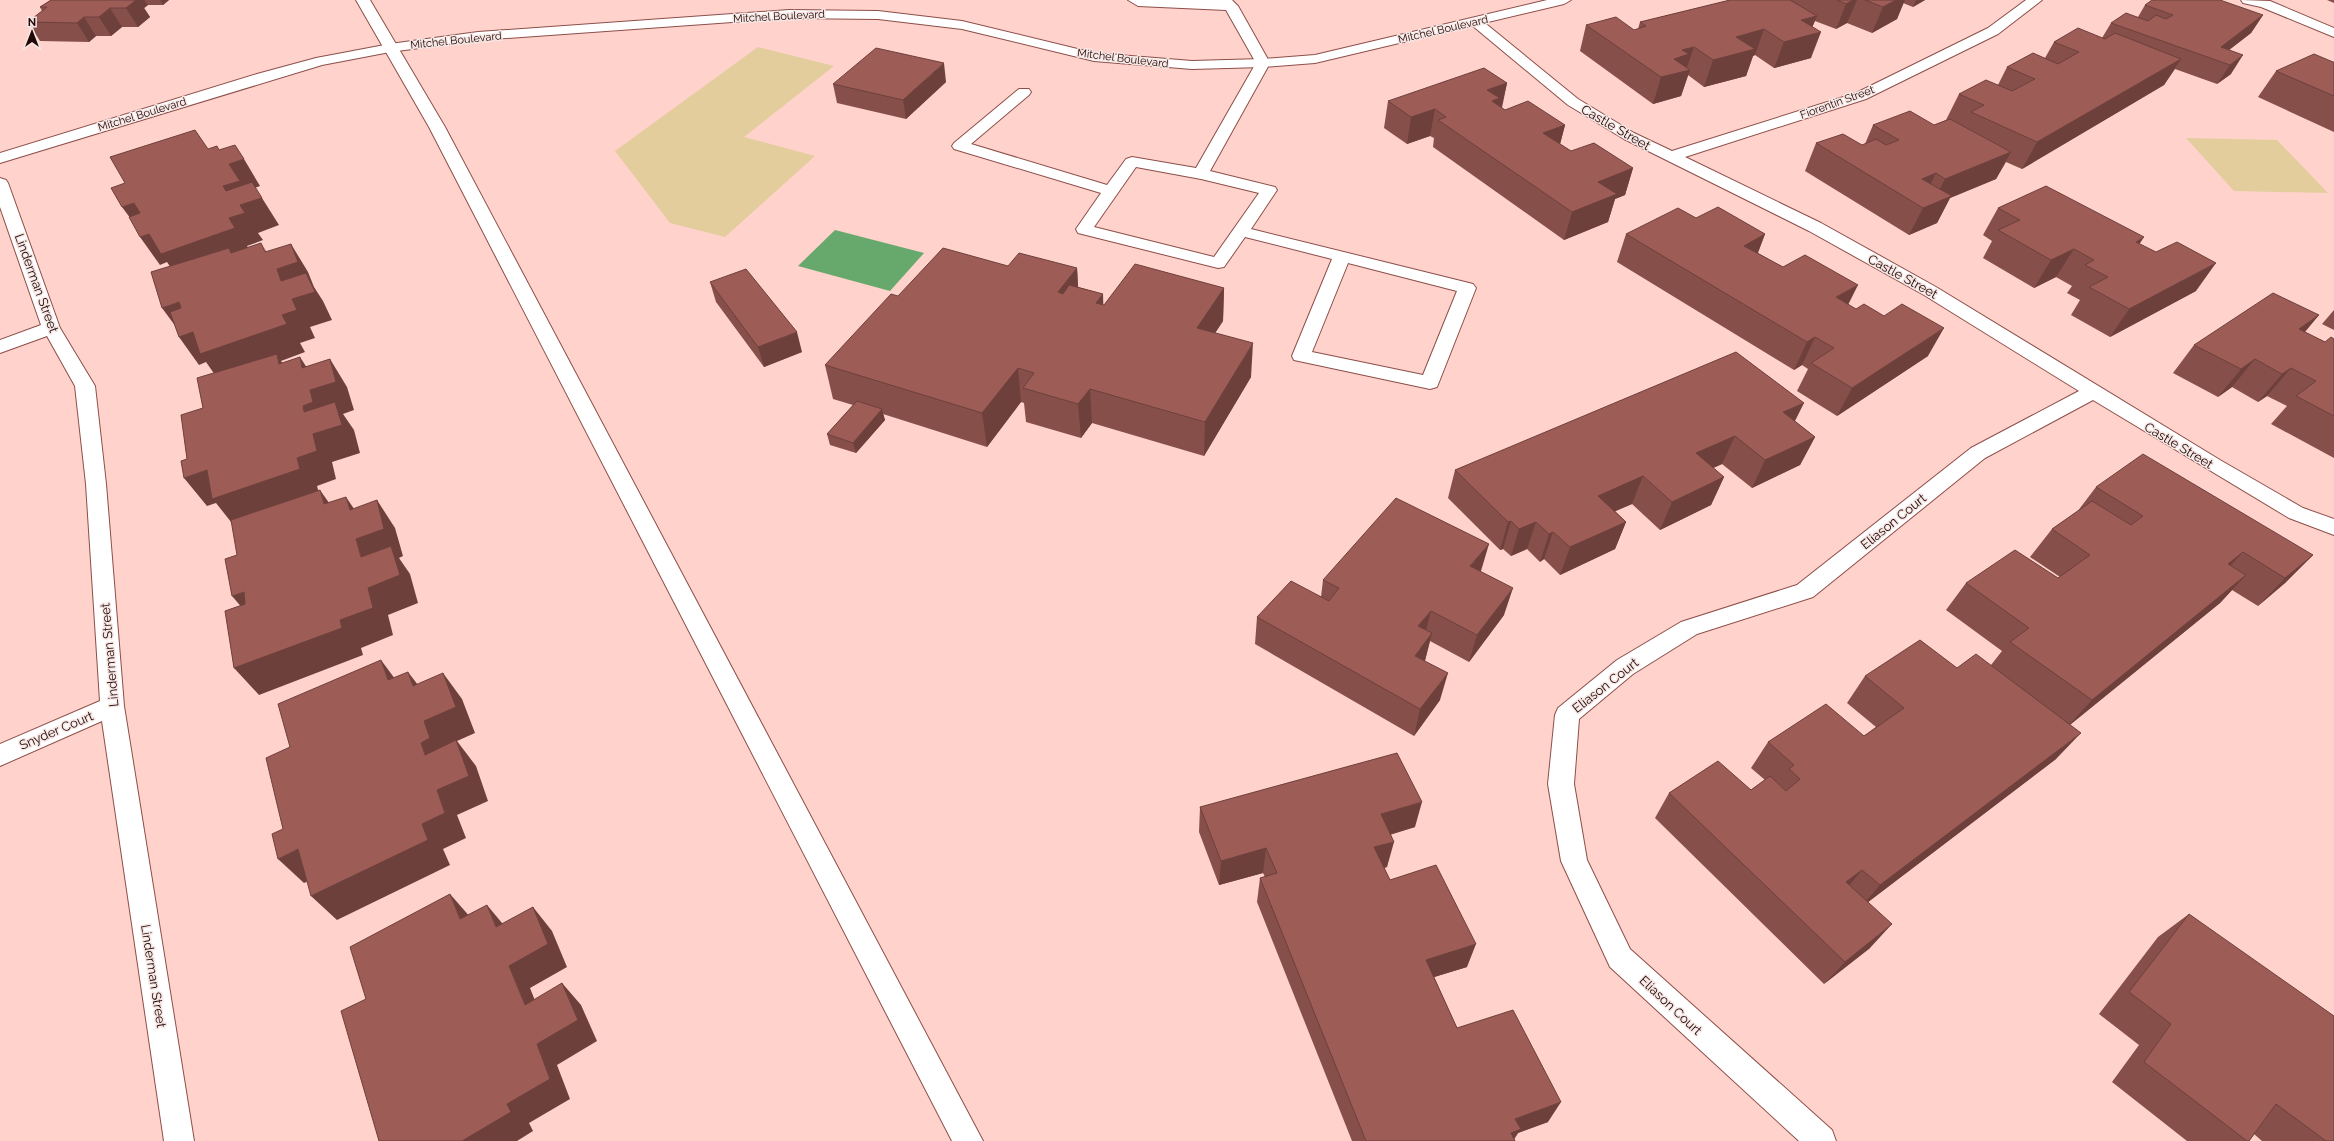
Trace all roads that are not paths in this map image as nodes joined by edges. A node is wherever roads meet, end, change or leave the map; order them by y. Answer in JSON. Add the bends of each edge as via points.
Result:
{"nodes":[{"id":1,"x":363,"y":0,"type":"edge"},
{"id":2,"x":1135,"y":0,"type":"edge"},
{"id":3,"x":1564,"y":0,"type":"edge"},
{"id":4,"x":2034,"y":0,"type":"edge"},
{"id":5,"x":2248,"y":0,"type":"edge"},
{"id":6,"x":1227,"y":3,"type":"edge"},
{"id":7,"x":1475,"y":22,"type":"junction"},
{"id":8,"x":2334,"y":33,"type":"edge"},
{"id":9,"x":390,"y":48,"type":"junction"},
{"id":10,"x":1263,"y":63,"type":"junction"},
{"id":11,"x":1024,"y":92,"type":"dead end"},
{"id":12,"x":1670,"y":157,"type":"junction"},
{"id":13,"x":0,"y":158,"type":"edge"},
{"id":14,"x":1202,"y":174,"type":"junction"},
{"id":15,"x":0,"y":183,"type":"edge"},
{"id":16,"x":1111,"y":191,"type":"junction"},
{"id":17,"x":1240,"y":231,"type":"junction"},
{"id":18,"x":1342,"y":257,"type":"junction"},
{"id":19,"x":51,"y":328,"type":"junction"},
{"id":20,"x":0,"y":347,"type":"edge"},
{"id":21,"x":2093,"y":392,"type":"junction"},
{"id":22,"x":2334,"y":527,"type":"edge"},
{"id":23,"x":112,"y":706,"type":"junction"},
{"id":24,"x":0,"y":755,"type":"edge"},
{"id":25,"x":179,"y":1141,"type":"edge"},
{"id":26,"x":968,"y":1141,"type":"edge"},
{"id":27,"x":1821,"y":1141,"type":"edge"}],
"edges":[{"from":1,"to":9,"type":"street"},
{"from":2,"to":6,"type":"street"},
{"from":3,"to":7,"type":"street","name":"Mitchel Boulevard"},
{"from":4,"to":12,"type":"street","name":"Fiorentin Street","via":[[1993,31],[1861,96]]},
{"from":5,"to":8,"type":"street"},
{"from":6,"to":10,"type":"street"},
{"from":7,"to":10,"type":"street","name":"Mitchel Boulevard","via":[[1315,59]]},
{"from":7,"to":12,"type":"street","name":"Castle Street","via":[[1573,102]]},
{"from":9,"to":10,"type":"street","name":"Mitchel Boulevard","via":[[478,36],[814,13],[878,15],[962,25],[1094,57],[1192,65]]},
{"from":9,"to":13,"type":"street","name":"Mitchel Boulevard","via":[[321,61],[262,77]]},
{"from":9,"to":26,"type":"street","via":[[440,134]]},
{"from":10,"to":14,"type":"street"},
{"from":11,"to":16,"type":"street","via":[[960,146]]},
{"from":12,"to":21,"type":"street","name":"Castle Street","via":[[1815,227],[1930,291]]},
{"from":14,"to":16,"type":"street","via":[[1132,162]]},
{"from":14,"to":17,"type":"street","via":[[1269,190]]},
{"from":15,"to":19,"type":"street","name":"Linderman Street"},
{"from":16,"to":17,"type":"street","via":[[1084,229],[1218,262]]},
{"from":17,"to":18,"type":"street"},
{"from":18,"to":18,"type":"street","via":[[1467,288],[1430,383],[1301,356]]},
{"from":19,"to":20,"type":"street"},
{"from":19,"to":23,"type":"street","name":"Linderman Street","via":[[85,386],[96,484]]},
{"from":21,"to":22,"type":"street","name":"Castle Street","via":[[2296,513]]},
{"from":21,"to":27,"type":"street","name":"Eliason Court","via":[[1978,453],[1805,591],[1689,628],[1625,667],[1567,716],[1561,784],[1574,861],[1620,958]]},
{"from":23,"to":24,"type":"street","name":"Snyder Court"},
{"from":23,"to":25,"type":"street","name":"Linderman Street"}]}
